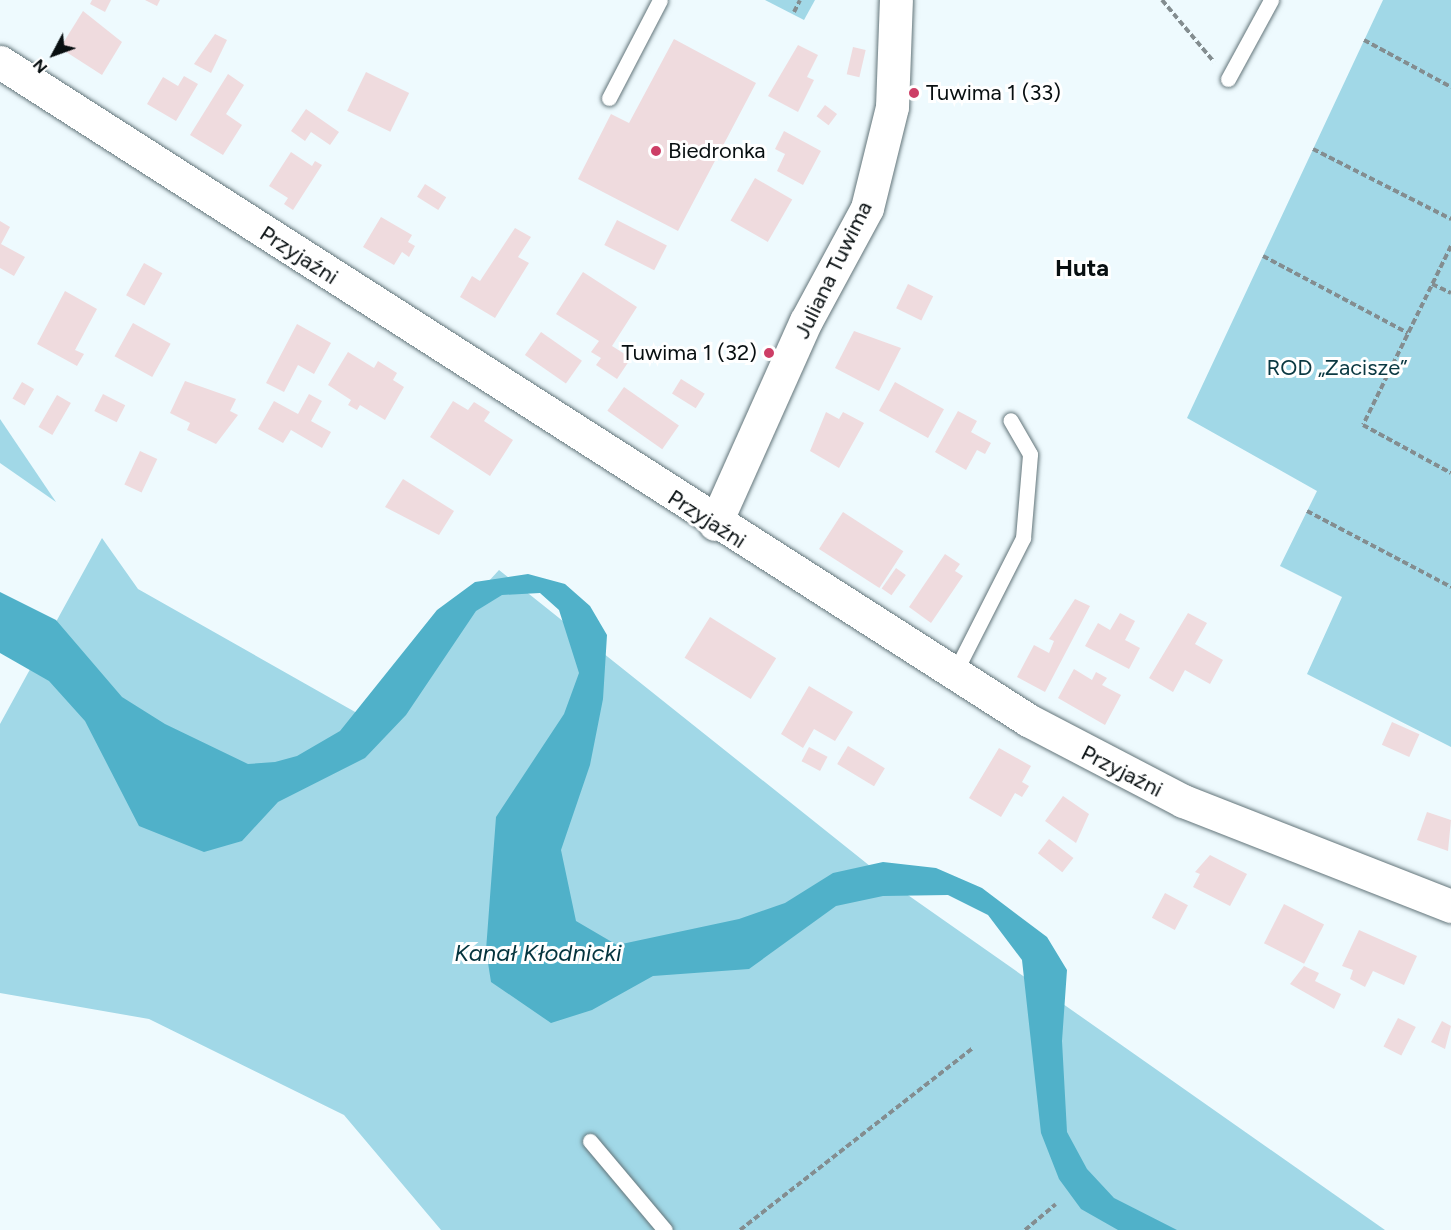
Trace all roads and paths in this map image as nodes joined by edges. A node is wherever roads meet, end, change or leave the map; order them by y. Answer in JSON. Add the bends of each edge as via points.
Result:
{"nodes":[{"id":1,"x":660,"y":0,"type":"edge"},
{"id":2,"x":800,"y":0,"type":"edge"},
{"id":3,"x":896,"y":0,"type":"edge"},
{"id":4,"x":1161,"y":0,"type":"edge"},
{"id":5,"x":1271,"y":0,"type":"edge"},
{"id":6,"x":794,"y":12,"type":"dead end"},
{"id":7,"x":1364,"y":40,"type":"dead end"},
{"id":8,"x":0,"y":62,"type":"edge"},
{"id":9,"x":1228,"y":79,"type":"joint"},
{"id":10,"x":1451,"y":87,"type":"edge"},
{"id":11,"x":609,"y":98,"type":"dead end"},
{"id":12,"x":1313,"y":149,"type":"dead end"},
{"id":13,"x":1451,"y":219,"type":"edge"},
{"id":14,"x":1451,"y":246,"type":"edge"},
{"id":15,"x":1263,"y":256,"type":"dead end"},
{"id":16,"x":1432,"y":284,"type":"junction"},
{"id":17,"x":1451,"y":294,"type":"edge"},
{"id":18,"x":1408,"y":333,"type":"junction"},
{"id":19,"x":1010,"y":420,"type":"dead end"},
{"id":20,"x":1451,"y":473,"type":"edge"},
{"id":21,"x":1307,"y":511,"type":"dead end"},
{"id":22,"x":715,"y":524,"type":"junction"},
{"id":23,"x":1451,"y":587,"type":"edge"},
{"id":24,"x":954,"y":674,"type":"junction"},
{"id":25,"x":1451,"y":906,"type":"edge"},
{"id":26,"x":973,"y":1048,"type":"dead end"},
{"id":27,"x":590,"y":1141,"type":"dead end"},
{"id":28,"x":1056,"y":1204,"type":"dead end"},
{"id":29,"x":665,"y":1230,"type":"edge"},
{"id":30,"x":740,"y":1230,"type":"edge"},
{"id":31,"x":1025,"y":1230,"type":"edge"}],
"edges":[{"from":1,"to":11,"type":"lane"},
{"from":2,"to":6,"type":"path"},
{"from":3,"to":22,"type":"main road","name":"Juliana Tuwima","via":[[892,107],[867,208],[806,321]]},
{"from":4,"to":9,"type":"path"},
{"from":5,"to":9,"type":"lane"},
{"from":7,"to":10,"type":"path"},
{"from":8,"to":22,"type":"main road","name":"Przyjaźni"},
{"from":12,"to":13,"type":"path"},
{"from":14,"to":16,"type":"path"},
{"from":15,"to":18,"type":"path"},
{"from":16,"to":17,"type":"path"},
{"from":16,"to":18,"type":"path"},
{"from":18,"to":20,"type":"path","via":[[1363,425]]},
{"from":19,"to":24,"type":"lane","via":[[1030,454],[1023,538]]},
{"from":21,"to":23,"type":"path"},
{"from":22,"to":24,"type":"main road","name":"Przyjaźni"},
{"from":24,"to":25,"type":"main road","name":"Przyjaźni","via":[[1090,756],[1183,801]]},
{"from":26,"to":30,"type":"path"},
{"from":27,"to":29,"type":"lane"},
{"from":28,"to":31,"type":"path"}]}
